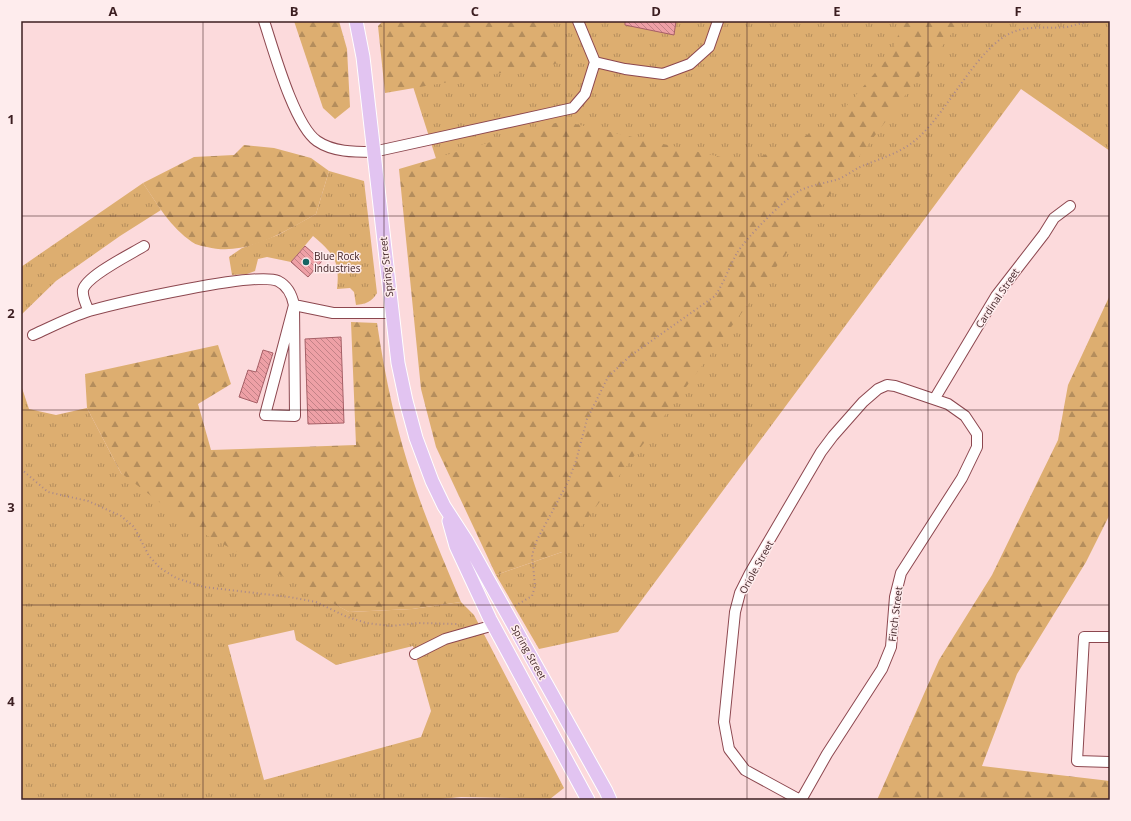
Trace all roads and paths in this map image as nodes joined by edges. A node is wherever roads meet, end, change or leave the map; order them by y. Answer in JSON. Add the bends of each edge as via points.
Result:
{"nodes":[{"id":1,"x":264,"y":21,"type":"edge"},
{"id":2,"x":356,"y":21,"type":"edge"},
{"id":3,"x":578,"y":21,"type":"edge"},
{"id":4,"x":718,"y":21,"type":"edge"},
{"id":5,"x":1096,"y":21,"type":"edge"},
{"id":6,"x":1106,"y":21,"type":"edge"},
{"id":7,"x":1110,"y":22,"type":"edge"},
{"id":8,"x":595,"y":62,"type":"junction"},
{"id":9,"x":374,"y":152,"type":"junction"},
{"id":10,"x":1070,"y":206,"type":"dead end"},
{"id":11,"x":144,"y":246,"type":"dead end"},
{"id":12,"x":294,"y":305,"type":"junction"},
{"id":13,"x":89,"y":311,"type":"junction"},
{"id":14,"x":391,"y":313,"type":"junction"},
{"id":15,"x":33,"y":335,"type":"dead end"},
{"id":16,"x":935,"y":398,"type":"junction"},
{"id":17,"x":21,"y":470,"type":"edge"},
{"id":18,"x":444,"y":506,"type":"junction"},
{"id":19,"x":506,"y":610,"type":"junction"},
{"id":20,"x":463,"y":624,"type":"dead end"},
{"id":21,"x":494,"y":625,"type":"junction"},
{"id":22,"x":1110,"y":637,"type":"edge"},
{"id":23,"x":415,"y":654,"type":"dead end"},
{"id":24,"x":1110,"y":762,"type":"edge"},
{"id":25,"x":588,"y":800,"type":"edge"},
{"id":26,"x":610,"y":800,"type":"edge"},
{"id":27,"x":800,"y":800,"type":"edge"}],
"edges":[{"from":1,"to":9,"type":"street","via":[[284,83],[302,122],[316,140],[330,148]]},
{"from":2,"to":9,"type":"main road","name":"Spring Street","via":[[363,57]]},
{"from":3,"to":8,"type":"street"},
{"from":4,"to":8,"type":"street","via":[[709,47],[690,64],[663,74]]},
{"from":5,"to":19,"type":"path","via":[[1066,27],[1025,28],[1000,39],[920,137],[887,157],[838,179],[802,189],[792,196],[746,240],[715,296],[630,356],[608,377],[587,419],[568,482],[537,540],[532,555],[535,586],[532,596]]},
{"from":6,"to":7,"type":"path"},
{"from":8,"to":9,"type":"street","via":[[585,94],[573,108]]},
{"from":9,"to":14,"type":"main road","name":"Spring Street"},
{"from":10,"to":16,"type":"street","name":"Cardinal Street","via":[[1054,218],[996,296]]},
{"from":11,"to":13,"type":"street","via":[[89,280],[83,290]]},
{"from":12,"to":12,"type":"street","via":[[292,313],[265,415],[294,416]]},
{"from":12,"to":13,"type":"street","via":[[289,290],[284,285],[277,281],[260,280],[197,287]]},
{"from":12,"to":14,"type":"street","via":[[333,313]]},
{"from":13,"to":15,"type":"street"},
{"from":14,"to":18,"type":"main road","name":"Spring Street","via":[[406,401],[416,438]]},
{"from":16,"to":27,"type":"street","name":"Finch Street","via":[[965,416],[977,434],[977,447],[962,478],[912,553],[902,573],[895,597],[891,647],[882,669]]},
{"from":16,"to":27,"type":"street","name":"Oriole Street","via":[[887,385],[863,402],[821,452],[740,593],[735,612],[724,722],[729,749],[745,770]]},
{"from":17,"to":20,"type":"path","via":[[48,492],[88,501],[121,516],[134,527],[149,556],[160,568],[176,578],[204,587],[316,602],[345,616],[366,622],[391,626],[418,623]]},
{"from":18,"to":19,"type":"main road","name":"Spring Street"},
{"from":18,"to":21,"type":"main road","name":"Spring Street","via":[[456,546]]},
{"from":19,"to":26,"type":"main road","name":"Spring Street"},
{"from":21,"to":23,"type":"street","via":[[445,639]]},
{"from":21,"to":25,"type":"main road","name":"Spring Street"},
{"from":22,"to":24,"type":"street","via":[[1084,636],[1077,761]]}]}
